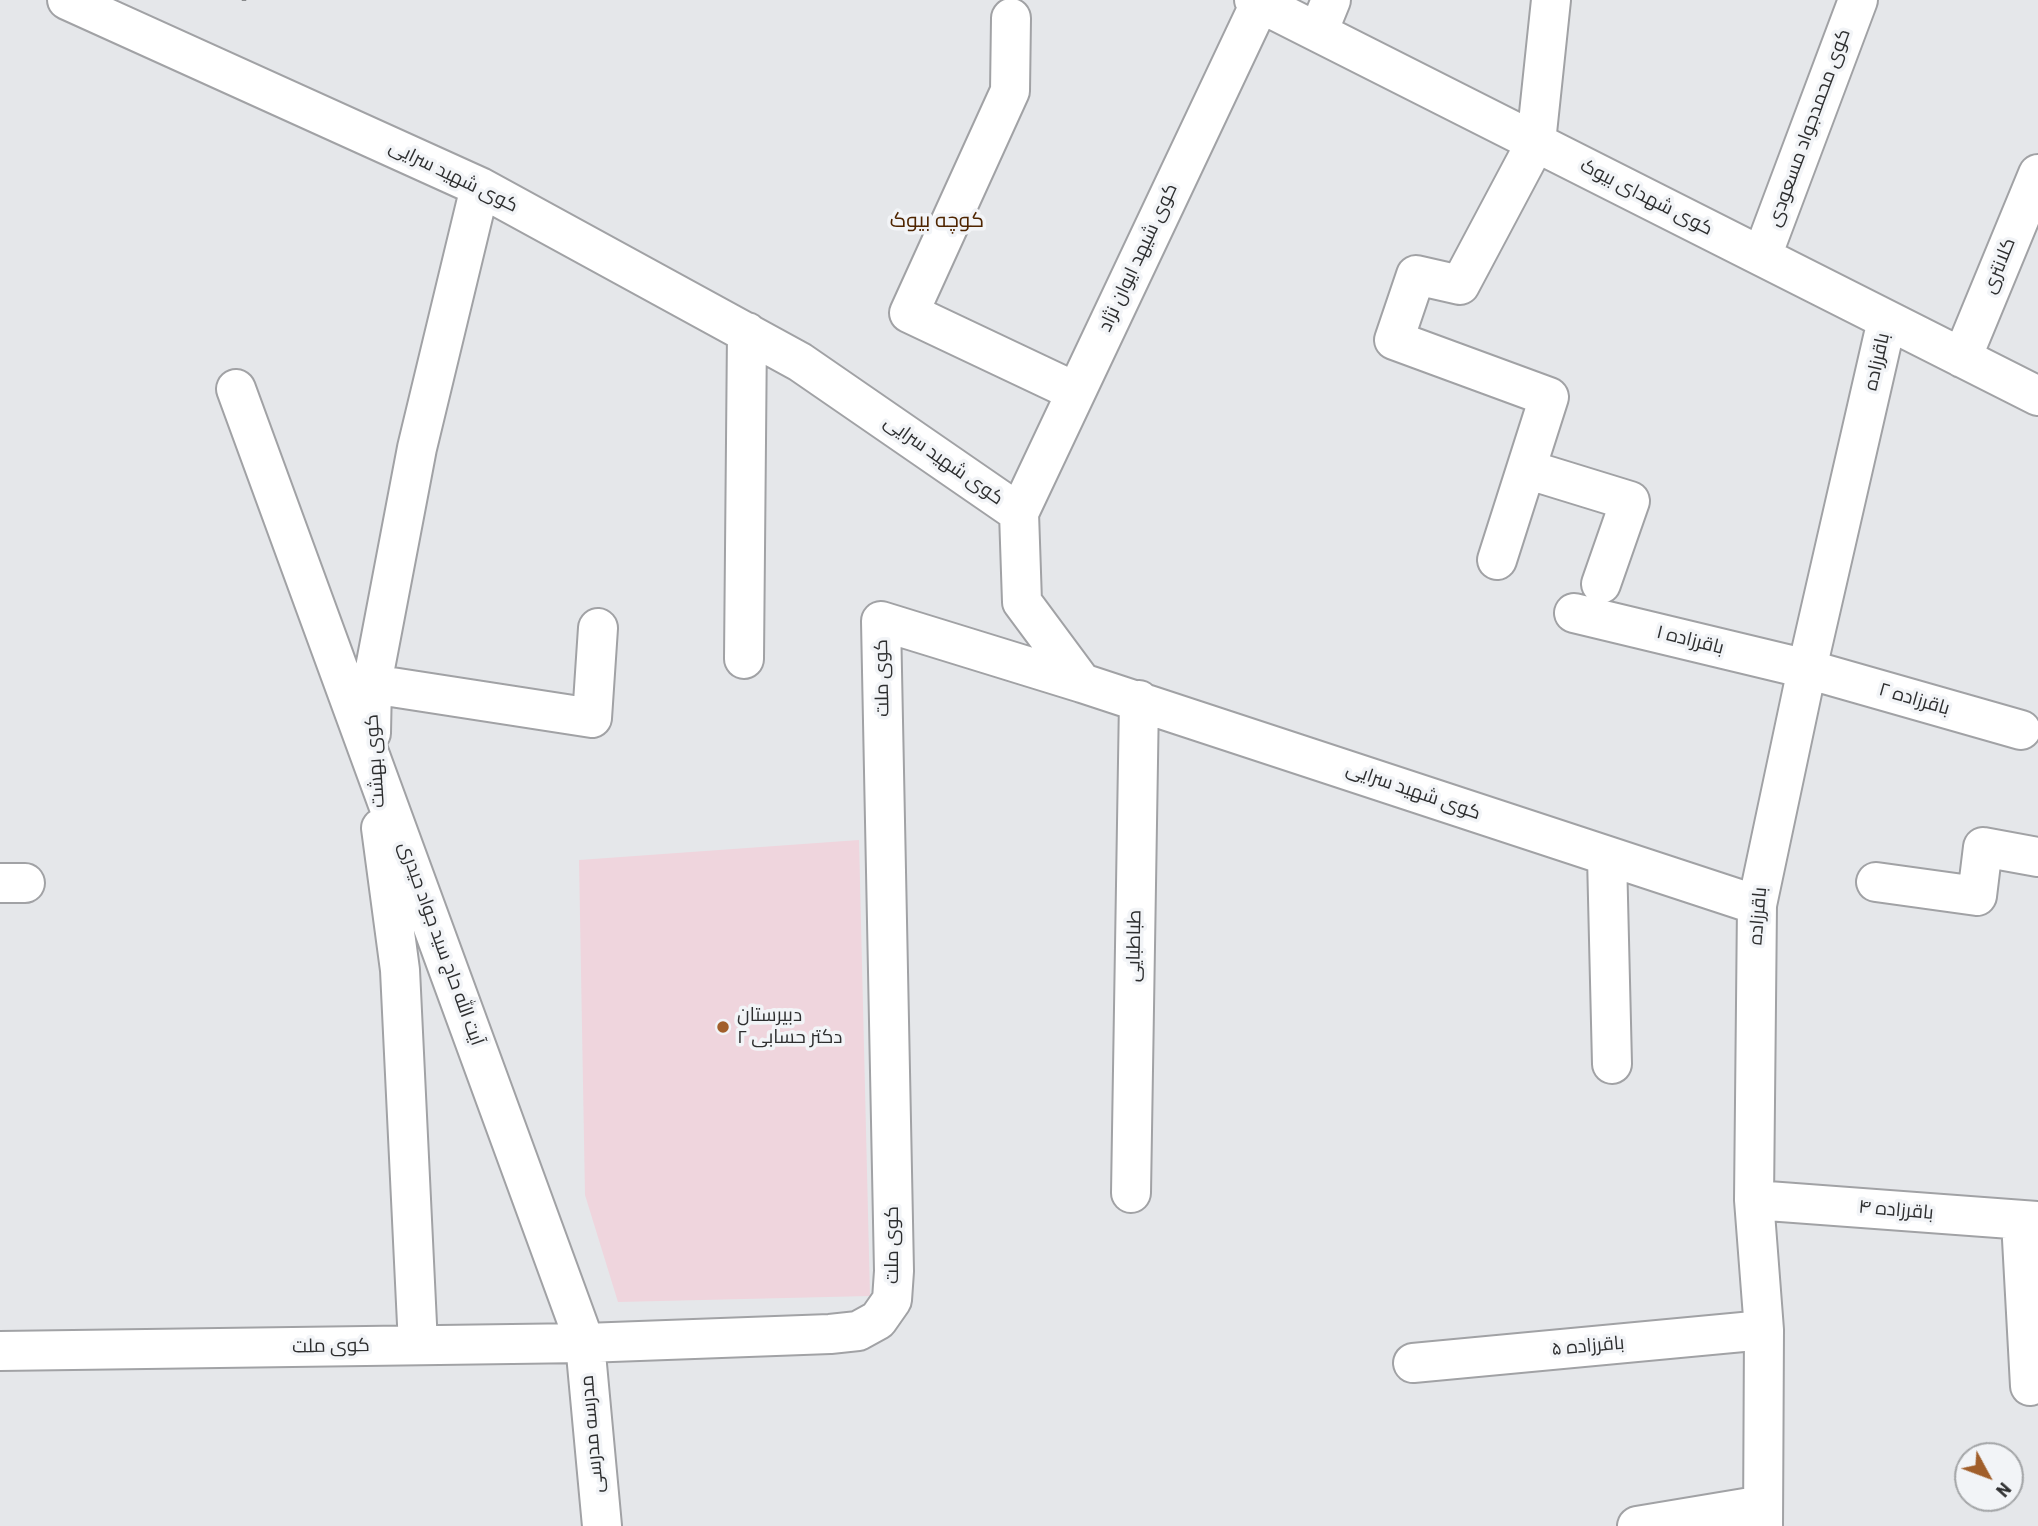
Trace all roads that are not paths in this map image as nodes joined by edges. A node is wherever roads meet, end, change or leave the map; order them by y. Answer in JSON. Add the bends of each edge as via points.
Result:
{"nodes":[{"id":1,"x":67,"y":0,"type":"edge"},
{"id":2,"x":1551,"y":0,"type":"edge"},
{"id":3,"x":1858,"y":0,"type":"edge"},
{"id":4,"x":1257,"y":2,"type":"edge"},
{"id":5,"x":1325,"y":16,"type":"edge"},
{"id":6,"x":1011,"y":18,"type":"dead end"},
{"id":7,"x":1536,"y":142,"type":"junction"},
{"id":8,"x":2038,"y":174,"type":"edge"},
{"id":9,"x":480,"y":187,"type":"junction"},
{"id":10,"x":1762,"y":256,"type":"junction"},
{"id":11,"x":1887,"y":320,"type":"junction"},
{"id":12,"x":747,"y":332,"type":"junction"},
{"id":13,"x":1962,"y":358,"type":"junction"},
{"id":14,"x":236,"y":389,"type":"dead end"},
{"id":15,"x":1076,"y":392,"type":"junction"},
{"id":16,"x":2038,"y":396,"type":"edge"},
{"id":17,"x":1526,"y":468,"type":"junction"},
{"id":18,"x":1019,"y":513,"type":"junction"},
{"id":19,"x":1497,"y":560,"type":"dead end"},
{"id":20,"x":1601,"y":584,"type":"dead end"},
{"id":21,"x":1574,"y":613,"type":"dead end"},
{"id":22,"x":598,"y":628,"type":"dead end"},
{"id":23,"x":744,"y":659,"type":"dead end"},
{"id":24,"x":1807,"y":669,"type":"junction"},
{"id":25,"x":1083,"y":682,"type":"junction"},
{"id":26,"x":372,"y":684,"type":"junction"},
{"id":27,"x":1139,"y":700,"type":"junction"},
{"id":28,"x":2021,"y":730,"type":"dead end"},
{"id":29,"x":371,"y":754,"type":"junction"},
{"id":30,"x":1607,"y":857,"type":"junction"},
{"id":31,"x":2038,"y":857,"type":"edge"},
{"id":32,"x":1876,"y":882,"type":"dead end"},
{"id":33,"x":1757,"y":905,"type":"junction"},
{"id":34,"x":1612,"y":1064,"type":"dead end"},
{"id":35,"x":1131,"y":1193,"type":"dead end"},
{"id":36,"x":1754,"y":1200,"type":"junction"},
{"id":37,"x":2029,"y":1221,"type":"edge"},
{"id":38,"x":1764,"y":1330,"type":"junction"},
{"id":39,"x":585,"y":1343,"type":"junction"},
{"id":40,"x":418,"y":1345,"type":"junction"},
{"id":41,"x":0,"y":1351,"type":"edge"},
{"id":42,"x":1413,"y":1363,"type":"dead end"},
{"id":43,"x":2030,"y":1386,"type":"dead end"},
{"id":44,"x":1763,"y":1516,"type":"edge"},
{"id":45,"x":602,"y":1526,"type":"edge"},
{"id":46,"x":1637,"y":1526,"type":"edge"}],
"edges":[{"from":1,"to":9,"type":"street","name":"کوی شهید سرایی"},
{"from":2,"to":7,"type":"street"},
{"from":3,"to":10,"type":"street","name":"کوی محمدجواد مسعودی"},
{"from":4,"to":5,"type":"street","name":"کوی شهدای بیوک"},
{"from":4,"to":15,"type":"street","name":"کوی شیهد ایوان نژاد"},
{"from":5,"to":7,"type":"street","name":"کوی شهدای بیوک"},
{"from":6,"to":15,"type":"street","via":[[1010,91],[909,313]]},
{"from":7,"to":10,"type":"street","name":"کوی شهدای بیوک"},
{"from":7,"to":17,"type":"street","via":[[1460,285],[1416,275],[1394,340],[1549,397]]},
{"from":8,"to":13,"type":"street","name":"کلانتری"},
{"from":9,"to":12,"type":"street","name":"کوی شهید سرایی"},
{"from":9,"to":26,"type":"street","name":"کوی بهشت","via":[[416,448]]},
{"from":10,"to":11,"type":"street","name":"کوی شهدای بیوک"},
{"from":11,"to":13,"type":"street","name":"کوی شهدای بیوک"},
{"from":11,"to":24,"type":"street","name":"باقرزاده"},
{"from":12,"to":18,"type":"street","name":"کوی شهید سرایی","via":[[800,362]]},
{"from":12,"to":23,"type":"street"},
{"from":13,"to":16,"type":"street","name":"کوی شهدای بیوک"},
{"from":14,"to":29,"type":"street","name":"آیت الله حاج سید جواد حیدری"},
{"from":15,"to":18,"type":"street","name":"کوی شیهد ایوان نژاد"},
{"from":17,"to":19,"type":"street"},
{"from":17,"to":20,"type":"street","via":[[1630,501]]},
{"from":18,"to":25,"type":"street","name":"کوی شهید سرایی","via":[[1022,602]]},
{"from":21,"to":24,"type":"street","name":"باقرزاده ۱"},
{"from":22,"to":26,"type":"street","via":[[592,718]]},
{"from":24,"to":28,"type":"street","name":"باقرزاده ۲"},
{"from":24,"to":33,"type":"street","name":"باقرزاده"},
{"from":25,"to":27,"type":"street","name":"کوی شهید سرایی"},
{"from":25,"to":39,"type":"street","name":"کوی ملت","via":[[881,621],[894,1271],[892,1300],[878,1320],[858,1331],[830,1334]]},
{"from":26,"to":29,"type":"street","name":"کوی بهشت"},
{"from":27,"to":30,"type":"street","name":"کوی شهید سرایی"},
{"from":27,"to":35,"type":"street","name":"طباطبایی"},
{"from":29,"to":39,"type":"street","name":"آیت الله حاج سید جواد حیدری"},
{"from":29,"to":40,"type":"street","name":"کوی بهشت","via":[[400,970]]},
{"from":30,"to":33,"type":"street","name":"کوی شهید سرایی"},
{"from":30,"to":34,"type":"street"},
{"from":31,"to":32,"type":"street","via":[[1983,847],[1977,897]]},
{"from":33,"to":36,"type":"street","name":"باقرزاده"},
{"from":36,"to":37,"type":"street","name":"باقرزاده ۴"},
{"from":36,"to":38,"type":"street","name":"باقرزاده"},
{"from":37,"to":43,"type":"street"},
{"from":38,"to":42,"type":"street","name":"باقرزاده ۵"},
{"from":38,"to":44,"type":"street","name":"باقرزاده"},
{"from":39,"to":40,"type":"street","name":"کوی ملت"},
{"from":39,"to":45,"type":"street","name":"مدرسه مدرسی"},
{"from":40,"to":41,"type":"street","name":"کوی ملت"},
{"from":44,"to":46,"type":"street"}]}
